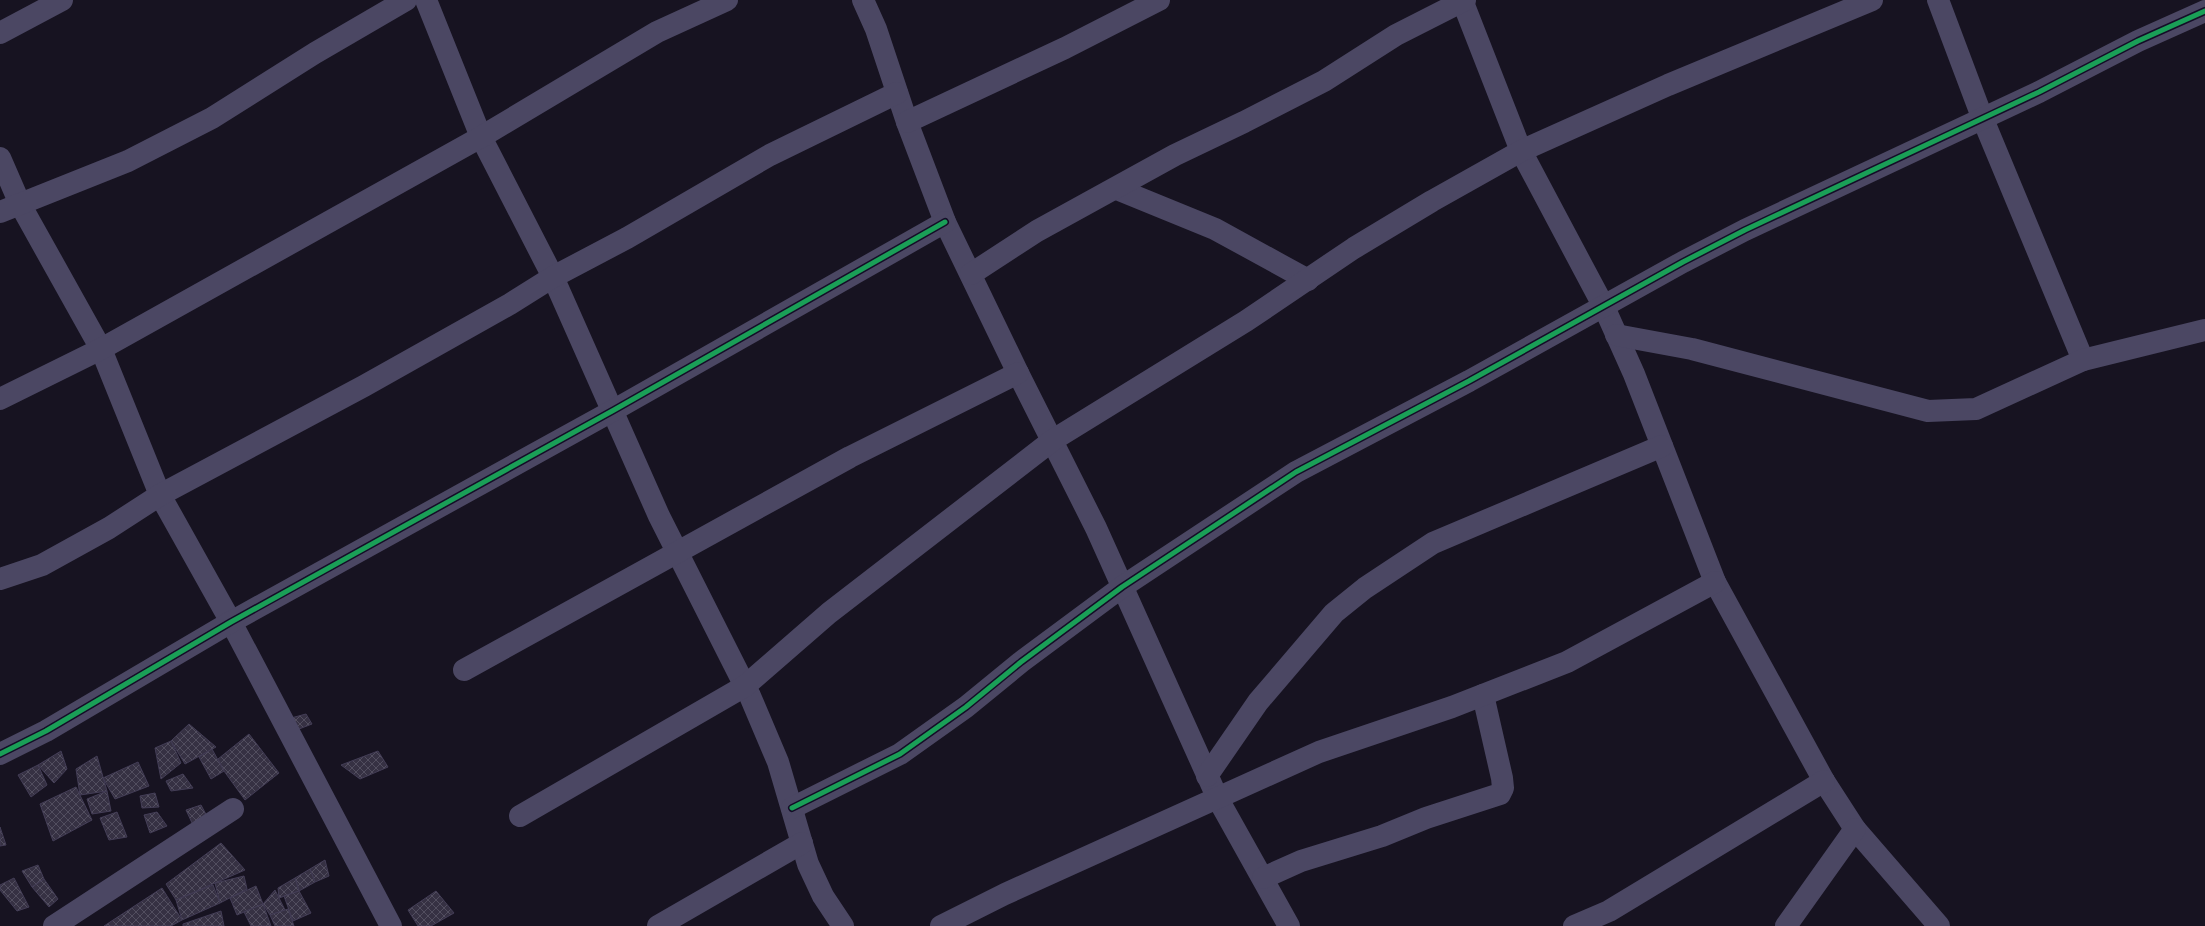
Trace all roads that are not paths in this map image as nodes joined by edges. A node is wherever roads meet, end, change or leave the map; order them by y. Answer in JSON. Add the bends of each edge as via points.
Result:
{"nodes":[{"id":1,"x":62,"y":0,"type":"edge"},
{"id":2,"x":406,"y":0,"type":"edge"},
{"id":3,"x":426,"y":0,"type":"edge"},
{"id":4,"x":727,"y":0,"type":"edge"},
{"id":5,"x":863,"y":0,"type":"edge"},
{"id":6,"x":1159,"y":0,"type":"edge"},
{"id":7,"x":1463,"y":0,"type":"edge"},
{"id":8,"x":1872,"y":0,"type":"edge"},
{"id":9,"x":1938,"y":0,"type":"edge"},
{"id":10,"x":1123,"y":8,"type":"edge"},
{"id":11,"x":2205,"y":11,"type":"edge"},
{"id":12,"x":0,"y":33,"type":"edge"},
{"id":13,"x":897,"y":93,"type":"junction"},
{"id":14,"x":1982,"y":118,"type":"junction"},
{"id":15,"x":907,"y":122,"type":"junction"},
{"id":16,"x":481,"y":137,"type":"junction"},
{"id":17,"x":1521,"y":151,"type":"junction"},
{"id":18,"x":0,"y":158,"type":"edge"},
{"id":19,"x":1117,"y":189,"type":"junction"},
{"id":20,"x":20,"y":204,"type":"junction"},
{"id":21,"x":0,"y":212,"type":"edge"},
{"id":22,"x":945,"y":222,"type":"junction"},
{"id":23,"x":971,"y":274,"type":"junction"},
{"id":24,"x":553,"y":277,"type":"junction"},
{"id":25,"x":1308,"y":280,"type":"junction"},
{"id":26,"x":1604,"y":307,"type":"junction"},
{"id":27,"x":2205,"y":330,"type":"edge"},
{"id":28,"x":1616,"y":335,"type":"junction"},
{"id":29,"x":101,"y":349,"type":"junction"},
{"id":30,"x":2083,"y":360,"type":"junction"},
{"id":31,"x":1018,"y":373,"type":"junction"},
{"id":32,"x":0,"y":400,"type":"edge"},
{"id":33,"x":614,"y":410,"type":"junction"},
{"id":34,"x":1053,"y":440,"type":"junction"},
{"id":35,"x":1662,"y":446,"type":"junction"},
{"id":36,"x":160,"y":495,"type":"junction"},
{"id":37,"x":677,"y":553,"type":"junction"},
{"id":38,"x":0,"y":579,"type":"edge"},
{"id":39,"x":1716,"y":582,"type":"junction"},
{"id":40,"x":1122,"y":587,"type":"junction"},
{"id":41,"x":231,"y":622,"type":"junction"},
{"id":42,"x":464,"y":670,"type":"dead end"},
{"id":43,"x":745,"y":686,"type":"junction"},
{"id":44,"x":1483,"y":696,"type":"junction"},
{"id":45,"x":0,"y":754,"type":"edge"},
{"id":46,"x":1207,"y":776,"type":"junction"},
{"id":47,"x":1824,"y":781,"type":"junction"},
{"id":48,"x":1218,"y":798,"type":"junction"},
{"id":49,"x":792,"y":808,"type":"junction"},
{"id":50,"x":233,"y":809,"type":"dead end"},
{"id":51,"x":520,"y":816,"type":"dead end"},
{"id":52,"x":1855,"y":828,"type":"junction"},
{"id":53,"x":802,"y":843,"type":"junction"},
{"id":54,"x":1263,"y":878,"type":"junction"},
{"id":55,"x":1932,"y":922,"type":"edge"},
{"id":56,"x":54,"y":926,"type":"edge"},
{"id":57,"x":390,"y":926,"type":"edge"},
{"id":58,"x":658,"y":926,"type":"edge"},
{"id":59,"x":843,"y":926,"type":"edge"},
{"id":60,"x":941,"y":926,"type":"edge"},
{"id":61,"x":1288,"y":926,"type":"edge"},
{"id":62,"x":1574,"y":926,"type":"edge"},
{"id":63,"x":1786,"y":926,"type":"edge"}],
"edges":[{"from":1,"to":12,"type":"street"},
{"from":2,"to":20,"type":"street","via":[[315,53],[212,118],[128,161]]},
{"from":3,"to":16,"type":"street"},
{"from":4,"to":16,"type":"street","via":[[657,32]]},
{"from":5,"to":13,"type":"street","via":[[876,29]]},
{"from":6,"to":10,"type":"street"},
{"from":7,"to":17,"type":"street"},
{"from":7,"to":19,"type":"street","via":[[1396,35],[1324,81],[1175,155]]},
{"from":8,"to":17,"type":"street","via":[[1668,85]]},
{"from":9,"to":14,"type":"street"},
{"from":10,"to":15,"type":"street"},
{"from":11,"to":14,"type":"street"},
{"from":13,"to":15,"type":"street"},
{"from":13,"to":24,"type":"street","via":[[770,155],[627,238]]},
{"from":14,"to":26,"type":"street","via":[[1745,230]]},
{"from":14,"to":30,"type":"street"},
{"from":15,"to":22,"type":"street"},
{"from":16,"to":24,"type":"street"},
{"from":16,"to":29,"type":"street"},
{"from":17,"to":25,"type":"street","via":[[1354,248]]},
{"from":17,"to":26,"type":"street"},
{"from":18,"to":20,"type":"street"},
{"from":19,"to":23,"type":"street","via":[[1037,231]]},
{"from":19,"to":25,"type":"street","via":[[1215,228]]},
{"from":20,"to":21,"type":"street"},
{"from":20,"to":29,"type":"street"},
{"from":22,"to":23,"type":"street"},
{"from":22,"to":33,"type":"street"},
{"from":23,"to":31,"type":"street"},
{"from":24,"to":33,"type":"street"},
{"from":24,"to":36,"type":"street","via":[[364,386]]},
{"from":25,"to":34,"type":"street"},
{"from":26,"to":28,"type":"street"},
{"from":26,"to":40,"type":"street","via":[[1296,472]]},
{"from":27,"to":30,"type":"street"},
{"from":28,"to":30,"type":"street","via":[[1692,349],[1928,411],[1976,409]]},
{"from":28,"to":35,"type":"street"},
{"from":29,"to":32,"type":"street"},
{"from":29,"to":36,"type":"street"},
{"from":31,"to":34,"type":"street"},
{"from":31,"to":37,"type":"street","via":[[850,457]]},
{"from":33,"to":37,"type":"street"},
{"from":33,"to":41,"type":"street"},
{"from":34,"to":40,"type":"street"},
{"from":34,"to":43,"type":"street","via":[[829,612]]},
{"from":35,"to":39,"type":"street"},
{"from":35,"to":46,"type":"street","via":[[1433,544],[1365,588],[1334,613],[1258,702]]},
{"from":36,"to":38,"type":"street","via":[[109,528],[42,565]]},
{"from":36,"to":41,"type":"street"},
{"from":37,"to":42,"type":"street"},
{"from":37,"to":43,"type":"street"},
{"from":39,"to":44,"type":"street","via":[[1567,662]]},
{"from":39,"to":47,"type":"street"},
{"from":40,"to":46,"type":"street"},
{"from":40,"to":49,"type":"street","via":[[1021,662],[966,708],[900,754]]},
{"from":41,"to":45,"type":"street","via":[[46,731]]},
{"from":41,"to":57,"type":"street"},
{"from":43,"to":49,"type":"street","via":[[778,762]]},
{"from":43,"to":51,"type":"street"},
{"from":44,"to":48,"type":"street","via":[[1319,752]]},
{"from":44,"to":54,"type":"street","via":[[1502,778],[1503,788],[1500,794],[1426,818],[1382,836],[1301,861]]},
{"from":46,"to":48,"type":"street"},
{"from":47,"to":52,"type":"street"},
{"from":47,"to":62,"type":"street","via":[[1609,910]]},
{"from":48,"to":54,"type":"street"},
{"from":48,"to":60,"type":"street","via":[[1005,894]]},
{"from":49,"to":53,"type":"street"},
{"from":50,"to":56,"type":"street"},
{"from":52,"to":55,"type":"street"},
{"from":52,"to":63,"type":"street"},
{"from":53,"to":58,"type":"street"},
{"from":53,"to":59,"type":"street","via":[[808,864],[823,896]]},
{"from":54,"to":61,"type":"street"}]}
